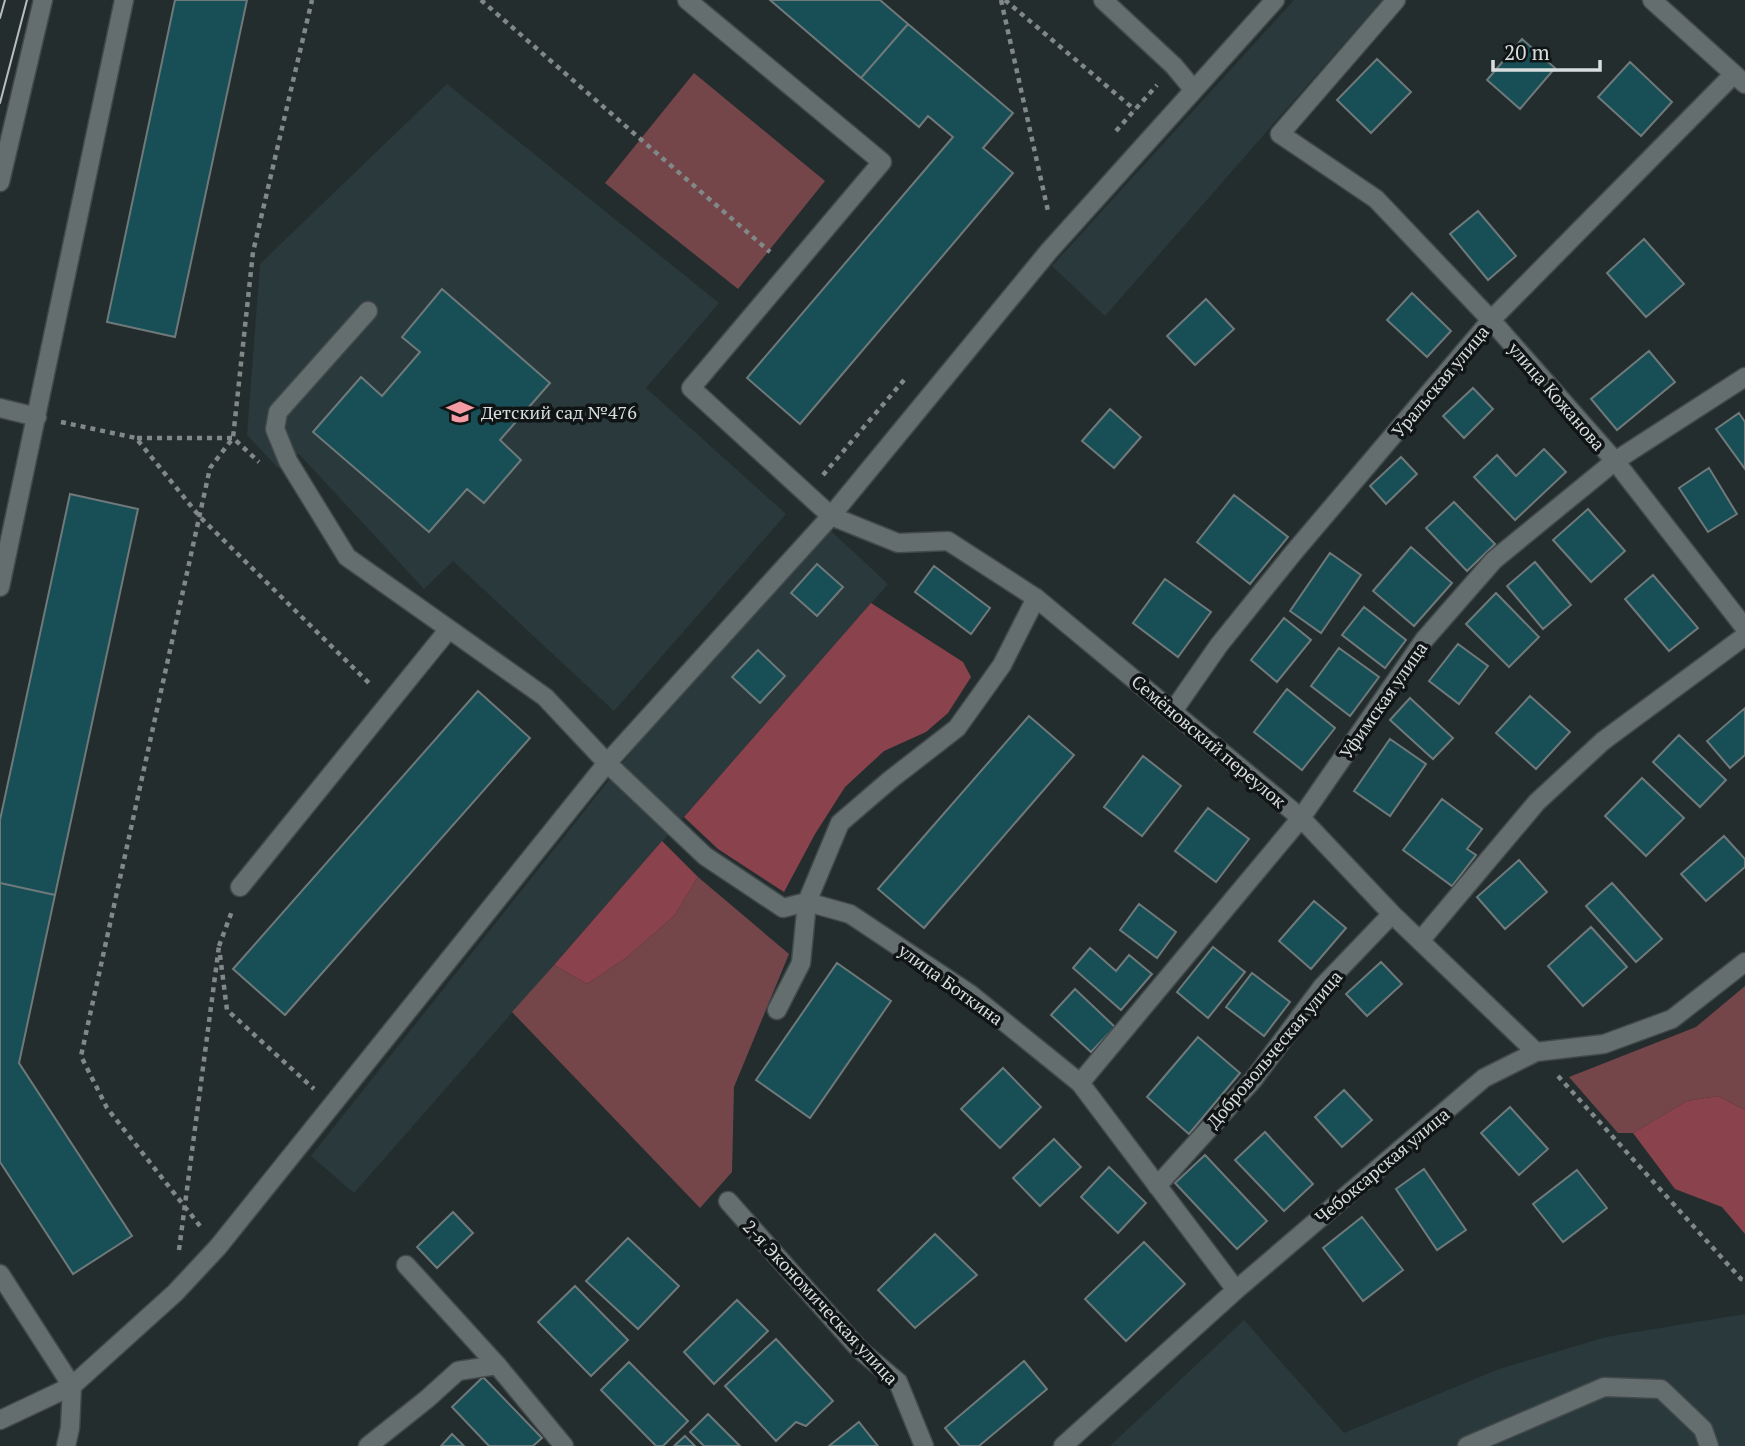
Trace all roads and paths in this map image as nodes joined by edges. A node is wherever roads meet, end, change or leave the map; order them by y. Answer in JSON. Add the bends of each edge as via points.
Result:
{"nodes":[{"id":1,"x":43,"y":0,"type":"edge"},
{"id":2,"x":124,"y":0,"type":"edge"},
{"id":3,"x":312,"y":0,"type":"edge"},
{"id":4,"x":481,"y":0,"type":"edge"},
{"id":5,"x":687,"y":0,"type":"edge"},
{"id":6,"x":1003,"y":0,"type":"edge"},
{"id":7,"x":1103,"y":0,"type":"edge"},
{"id":8,"x":1275,"y":0,"type":"edge"},
{"id":9,"x":1396,"y":0,"type":"edge"},
{"id":10,"x":1651,"y":0,"type":"edge"},
{"id":11,"x":1740,"y":79,"type":"edge"},
{"id":12,"x":1193,"y":89,"type":"junction"},
{"id":13,"x":1151,"y":139,"type":"junction"},
{"id":14,"x":3,"y":157,"type":"edge"},
{"id":15,"x":0,"y":182,"type":"edge"},
{"id":16,"x":1049,"y":251,"type":"junction"},
{"id":17,"x":791,"y":270,"type":"junction"},
{"id":18,"x":368,"y":311,"type":"dead end"},
{"id":19,"x":1491,"y":320,"type":"junction"},
{"id":20,"x":1745,"y":377,"type":"edge"},
{"id":21,"x":0,"y":408,"type":"edge"},
{"id":22,"x":37,"y":416,"type":"junction"},
{"id":23,"x":136,"y":438,"type":"junction"},
{"id":24,"x":233,"y":438,"type":"junction"},
{"id":25,"x":1615,"y":461,"type":"junction"},
{"id":26,"x":296,"y":473,"type":"junction"},
{"id":27,"x":831,"y":516,"type":"junction"},
{"id":28,"x":200,"y":517,"type":"junction"},
{"id":29,"x":0,"y":587,"type":"edge"},
{"id":30,"x":1036,"y":598,"type":"junction"},
{"id":31,"x":1745,"y":628,"type":"edge"},
{"id":32,"x":449,"y":629,"type":"junction"},
{"id":33,"x":1745,"y":636,"type":"edge"},
{"id":34,"x":389,"y":703,"type":"junction"},
{"id":35,"x":1173,"y":711,"type":"junction"},
{"id":36,"x":607,"y":763,"type":"junction"},
{"id":37,"x":1301,"y":818,"type":"junction"},
{"id":38,"x":240,"y":887,"type":"joint"},
{"id":39,"x":807,"y":902,"type":"junction"},
{"id":40,"x":1392,"y":914,"type":"junction"},
{"id":41,"x":1420,"y":940,"type":"junction"},
{"id":42,"x":219,"y":946,"type":"junction"},
{"id":43,"x":1745,"y":962,"type":"edge"},
{"id":44,"x":777,"y":1010,"type":"dead end"},
{"id":45,"x":1536,"y":1052,"type":"junction"},
{"id":46,"x":1080,"y":1083,"type":"junction"},
{"id":47,"x":333,"y":1106,"type":"junction"},
{"id":48,"x":1157,"y":1186,"type":"junction"},
{"id":49,"x":728,"y":1201,"type":"dead end"},
{"id":50,"x":183,"y":1207,"type":"junction"},
{"id":51,"x":218,"y":1247,"type":"junction"},
{"id":52,"x":406,"y":1265,"type":"dead end"},
{"id":53,"x":0,"y":1274,"type":"edge"},
{"id":54,"x":1745,"y":1280,"type":"edge"},
{"id":55,"x":1236,"y":1290,"type":"junction"},
{"id":56,"x":174,"y":1293,"type":"junction"},
{"id":57,"x":497,"y":1365,"type":"junction"},
{"id":58,"x":72,"y":1386,"type":"junction"},
{"id":59,"x":0,"y":1420,"type":"edge"},
{"id":60,"x":66,"y":1446,"type":"edge"},
{"id":61,"x":368,"y":1446,"type":"edge"},
{"id":62,"x":564,"y":1446,"type":"edge"},
{"id":63,"x":923,"y":1446,"type":"edge"},
{"id":64,"x":1063,"y":1446,"type":"edge"},
{"id":65,"x":1467,"y":1446,"type":"edge"},
{"id":66,"x":1709,"y":1446,"type":"edge"}],
"edges":[{"from":1,"to":14,"type":"street"},
{"from":2,"to":22,"type":"street"},
{"from":3,"to":24,"type":"path","via":[[253,252]]},
{"from":4,"to":17,"type":"path"},
{"from":5,"to":17,"type":"street","via":[[882,162]]},
{"from":6,"to":13,"type":"path","via":[[1135,110]]},
{"from":6,"to":16,"type":"path","via":[[1048,211]]},
{"from":7,"to":12,"type":"street"},
{"from":8,"to":12,"type":"street"},
{"from":9,"to":19,"type":"street","name":"улица Кожанова","via":[[1280,134],[1376,200]]},
{"from":10,"to":11,"type":"street"},
{"from":11,"to":19,"type":"street","name":"Уральская улица"},
{"from":12,"to":13,"type":"street"},
{"from":13,"to":16,"type":"street"},
{"from":14,"to":15,"type":"street"},
{"from":16,"to":27,"type":"street"},
{"from":17,"to":27,"type":"street","via":[[691,388]]},
{"from":18,"to":26,"type":"street","name":"улица Боткина","via":[[278,412],[275,429]]},
{"from":19,"to":25,"type":"street","name":"улица Кожанова"},
{"from":19,"to":35,"type":"street","name":"Уральская улица","via":[[1294,552]]},
{"from":20,"to":25,"type":"street","name":"Уфимская улица"},
{"from":21,"to":22,"type":"street"},
{"from":22,"to":23,"type":"path"},
{"from":22,"to":29,"type":"street"},
{"from":23,"to":24,"type":"path"},
{"from":23,"to":28,"type":"path"},
{"from":24,"to":26,"type":"path","via":[[279,481]]},
{"from":24,"to":28,"type":"path","via":[[210,468]]},
{"from":25,"to":31,"type":"street","name":"улица Кожанова"},
{"from":25,"to":37,"type":"street","name":"Уфимская улица","via":[[1494,560],[1424,640]]},
{"from":26,"to":32,"type":"street","name":"улица Боткина","via":[[347,557]]},
{"from":27,"to":30,"type":"street","name":"Семёновский переулок","via":[[898,542],[948,541]]},
{"from":27,"to":36,"type":"street"},
{"from":28,"to":34,"type":"path"},
{"from":28,"to":50,"type":"path","via":[[82,1056],[107,1108]]},
{"from":30,"to":35,"type":"street","name":"Семёновский переулок"},
{"from":30,"to":39,"type":"street","via":[[1002,665],[957,728],[840,823]]},
{"from":32,"to":34,"type":"street"},
{"from":32,"to":36,"type":"street","name":"улица Боткина","via":[[545,696]]},
{"from":33,"to":41,"type":"street","via":[[1602,741],[1537,802]]},
{"from":34,"to":38,"type":"street"},
{"from":35,"to":37,"type":"street","name":"Семёновский переулок"},
{"from":36,"to":39,"type":"street","name":"улица Боткина","via":[[705,856],[783,908]]},
{"from":36,"to":47,"type":"street"},
{"from":37,"to":40,"type":"street","name":"Семёновский переулок"},
{"from":37,"to":46,"type":"street","name":"Уфимская улица"},
{"from":38,"to":42,"type":"path"},
{"from":39,"to":44,"type":"street","via":[[801,963]]},
{"from":39,"to":46,"type":"street","name":"улица Боткина","via":[[861,921],[970,994]]},
{"from":40,"to":41,"type":"street","name":"Семёновский переулок"},
{"from":40,"to":48,"type":"street","name":"Добровольческая улица","via":[[1322,987],[1253,1080]]},
{"from":41,"to":45,"type":"street","name":"Семёновский переулок"},
{"from":42,"to":47,"type":"path","via":[[227,1010]]},
{"from":42,"to":50,"type":"path"},
{"from":43,"to":45,"type":"street","name":"Чебоксарская улица","via":[[1672,1019],[1604,1044]]},
{"from":45,"to":54,"type":"path"},
{"from":45,"to":55,"type":"street","name":"Чебоксарская улица","via":[[1484,1079]]},
{"from":46,"to":48,"type":"street","name":"улица Боткина"},
{"from":47,"to":51,"type":"street"},
{"from":48,"to":55,"type":"street","name":"улица Боткина"},
{"from":49,"to":63,"type":"street","name":"2-я Экономическая улица","via":[[860,1350],[898,1382]]},
{"from":50,"to":51,"type":"path"},
{"from":50,"to":56,"type":"path"},
{"from":51,"to":56,"type":"street"},
{"from":52,"to":57,"type":"street"},
{"from":53,"to":58,"type":"street"},
{"from":55,"to":64,"type":"street","name":"Чебоксарская улица"},
{"from":56,"to":58,"type":"street"},
{"from":57,"to":61,"type":"street","via":[[458,1371]]},
{"from":57,"to":62,"type":"street"},
{"from":58,"to":59,"type":"street"},
{"from":58,"to":60,"type":"street"},
{"from":65,"to":66,"type":"street","via":[[1604,1387],[1661,1389],[1703,1429]]}]}
